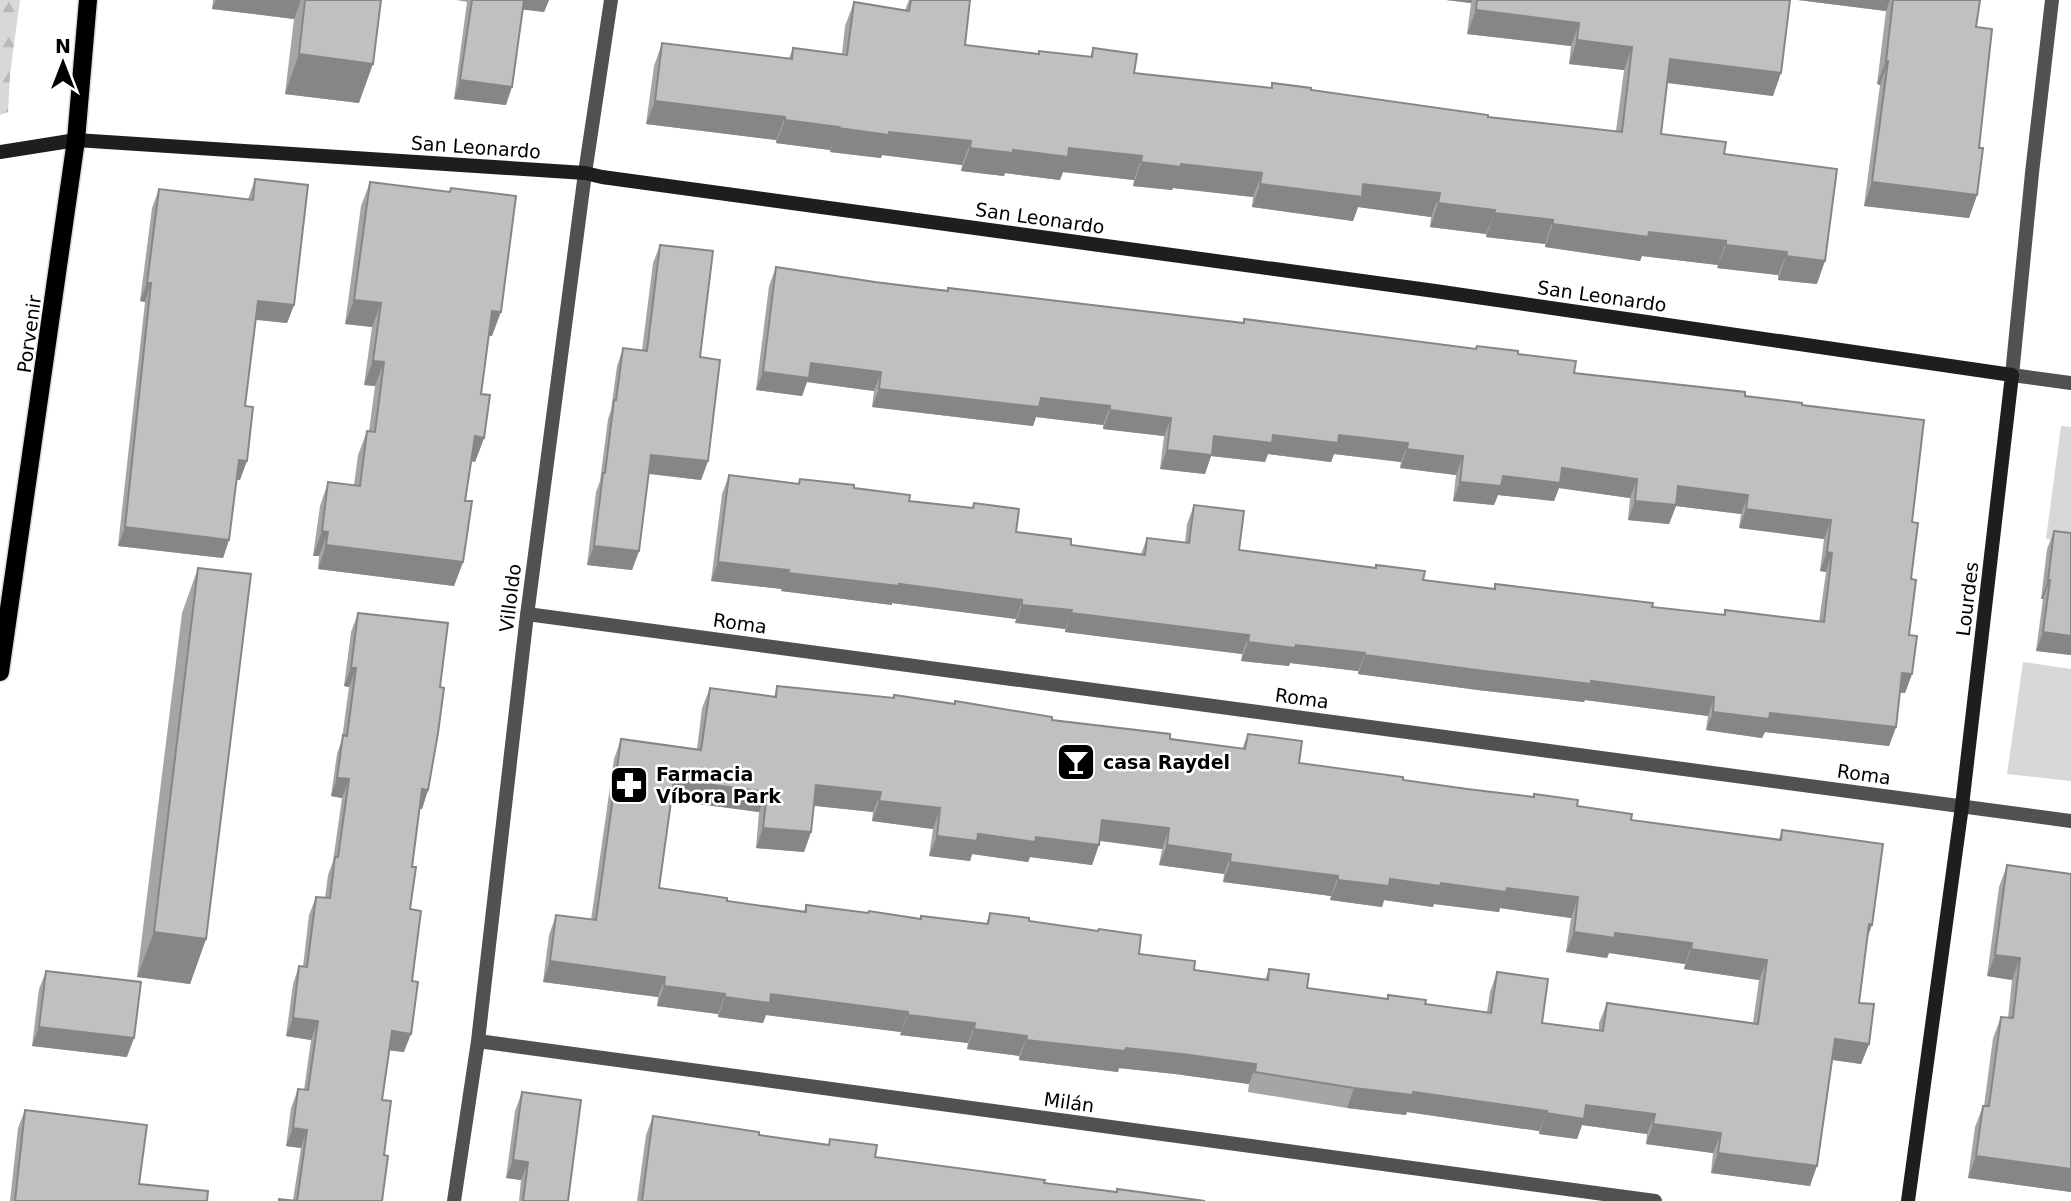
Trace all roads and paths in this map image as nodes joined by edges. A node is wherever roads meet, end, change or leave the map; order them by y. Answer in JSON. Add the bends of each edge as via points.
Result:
{"nodes":[{"id":1,"x":88,"y":0,"type":"edge"},
{"id":2,"x":611,"y":0,"type":"edge"},
{"id":3,"x":2052,"y":0,"type":"edge"},
{"id":4,"x":76,"y":140,"type":"junction"},
{"id":5,"x":0,"y":152,"type":"edge"},
{"id":6,"x":585,"y":173,"type":"junction"},
{"id":7,"x":2012,"y":375,"type":"junction"},
{"id":8,"x":2071,"y":383,"type":"edge"},
{"id":9,"x":527,"y":614,"type":"junction"},
{"id":10,"x":0,"y":672,"type":"edge"},
{"id":11,"x":1962,"y":806,"type":"junction"},
{"id":12,"x":2071,"y":821,"type":"edge"},
{"id":13,"x":478,"y":1041,"type":"junction"},
{"id":14,"x":454,"y":1201,"type":"edge"},
{"id":15,"x":1655,"y":1201,"type":"edge"},
{"id":16,"x":1908,"y":1201,"type":"edge"}],
"edges":[{"from":1,"to":4,"type":"main road","name":"Porvenir"},
{"from":2,"to":6,"type":"street","name":"Villoldo"},
{"from":3,"to":7,"type":"street","name":"Lourdes"},
{"from":4,"to":5,"type":"street","name":"San Leonardo"},
{"from":4,"to":6,"type":"street","name":"San Leonardo"},
{"from":4,"to":10,"type":"main road","name":"Porvenir"},
{"from":6,"to":7,"type":"street","name":"San Leonardo"},
{"from":6,"to":9,"type":"street","name":"Villoldo"},
{"from":7,"to":8,"type":"street","name":"San Leonardo"},
{"from":7,"to":11,"type":"street","name":"Lourdes"},
{"from":9,"to":11,"type":"street","name":"Roma"},
{"from":9,"to":13,"type":"street","name":"Villoldo"},
{"from":11,"to":12,"type":"street","name":"Roma"},
{"from":11,"to":16,"type":"street","name":"Lourdes"},
{"from":13,"to":14,"type":"street","name":"Villoldo"},
{"from":13,"to":15,"type":"street","name":"Milán"}]}
